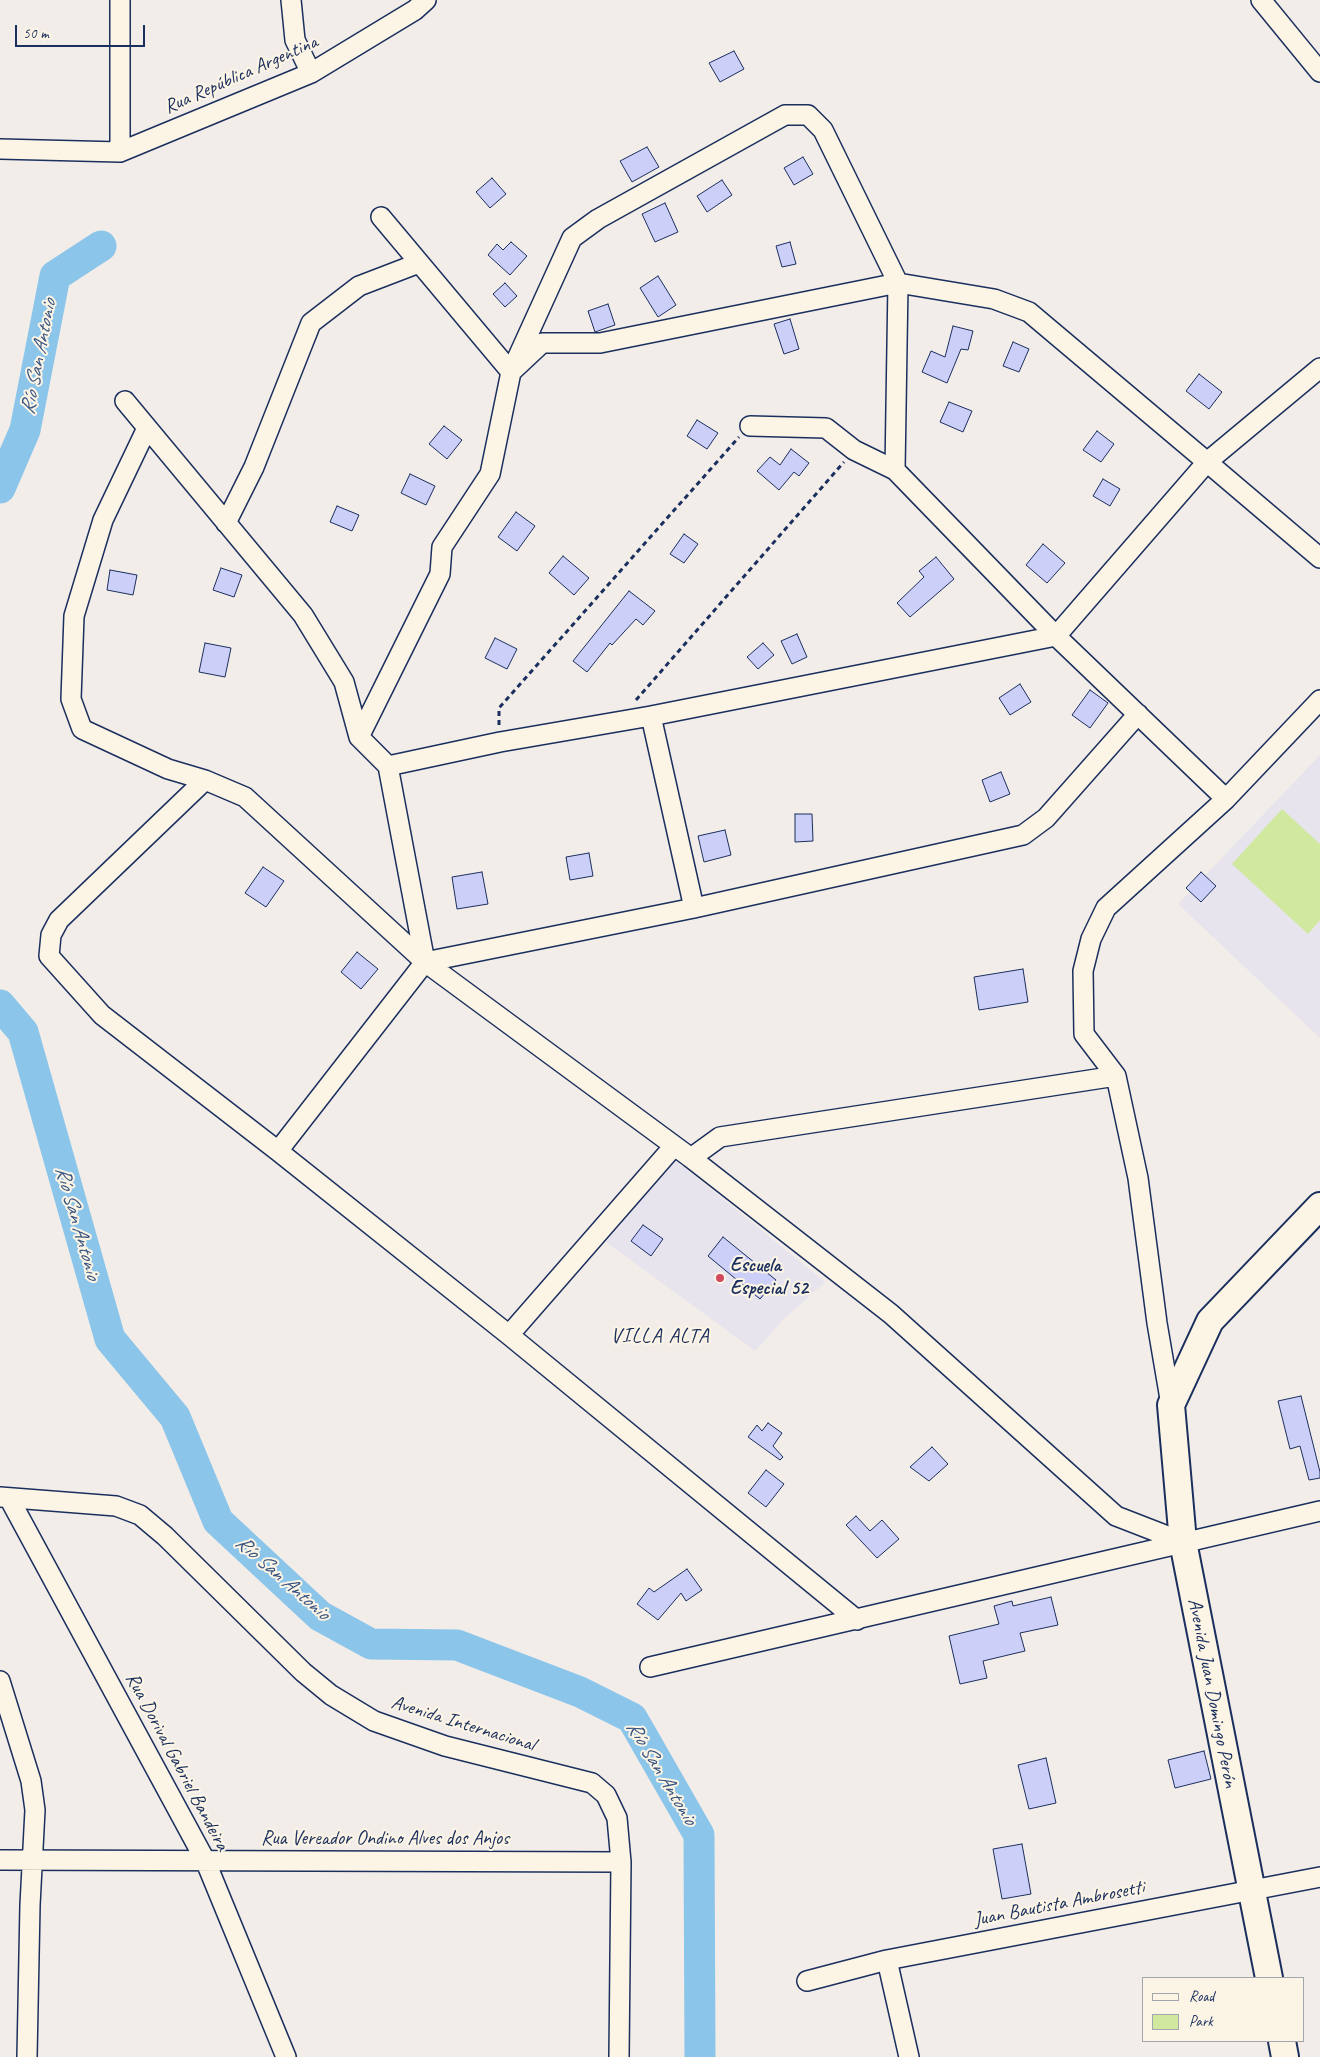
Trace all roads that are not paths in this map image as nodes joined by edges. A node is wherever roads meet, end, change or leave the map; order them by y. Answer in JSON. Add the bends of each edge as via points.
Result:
{"nodes":[{"id":1,"x":120,"y":0,"type":"edge"},
{"id":2,"x":291,"y":0,"type":"edge"},
{"id":3,"x":426,"y":0,"type":"edge"},
{"id":4,"x":1261,"y":0,"type":"edge"},
{"id":5,"x":1320,"y":72,"type":"edge"},
{"id":6,"x":311,"y":73,"type":"junction"},
{"id":7,"x":0,"y":149,"type":"edge"},
{"id":8,"x":120,"y":152,"type":"junction"},
{"id":9,"x":381,"y":217,"type":"dead end"},
{"id":10,"x":419,"y":263,"type":"junction"},
{"id":11,"x":898,"y":283,"type":"junction"},
{"id":12,"x":1320,"y":368,"type":"edge"},
{"id":13,"x":511,"y":372,"type":"junction"},
{"id":14,"x":125,"y":401,"type":"dead end"},
{"id":15,"x":750,"y":426,"type":"road end"},
{"id":16,"x":147,"y":428,"type":"junction"},
{"id":17,"x":1207,"y":462,"type":"junction"},
{"id":18,"x":895,"y":470,"type":"junction"},
{"id":19,"x":226,"y":522,"type":"junction"},
{"id":20,"x":1320,"y":558,"type":"edge"},
{"id":21,"x":1056,"y":636,"type":"junction"},
{"id":22,"x":1320,"y":700,"type":"edge"},
{"id":23,"x":1138,"y":714,"type":"junction"},
{"id":24,"x":651,"y":716,"type":"junction"},
{"id":25,"x":359,"y":737,"type":"junction"},
{"id":26,"x":388,"y":766,"type":"junction"},
{"id":27,"x":205,"y":780,"type":"junction"},
{"id":28,"x":1226,"y":799,"type":"junction"},
{"id":29,"x":694,"y":908,"type":"junction"},
{"id":30,"x":425,"y":962,"type":"junction"},
{"id":31,"x":1116,"y":1076,"type":"junction"},
{"id":32,"x":674,"y":1146,"type":"junction"},
{"id":33,"x":278,"y":1151,"type":"junction"},
{"id":34,"x":691,"y":1158,"type":"junction"},
{"id":35,"x":1320,"y":1206,"type":"edge"},
{"id":36,"x":509,"y":1335,"type":"junction"},
{"id":37,"x":1171,"y":1405,"type":"junction"},
{"id":38,"x":4,"y":1498,"type":"edge"},
{"id":39,"x":1320,"y":1511,"type":"edge"},
{"id":40,"x":1183,"y":1542,"type":"junction"},
{"id":41,"x":857,"y":1620,"type":"junction"},
{"id":42,"x":650,"y":1667,"type":"dead end"},
{"id":43,"x":0,"y":1681,"type":"edge"},
{"id":44,"x":0,"y":1860,"type":"edge"},
{"id":45,"x":33,"y":1860,"type":"junction"},
{"id":46,"x":205,"y":1860,"type":"junction"},
{"id":47,"x":621,"y":1862,"type":"junction"},
{"id":48,"x":1320,"y":1877,"type":"edge"},
{"id":49,"x":1250,"y":1891,"type":"junction"},
{"id":50,"x":887,"y":1960,"type":"junction"},
{"id":51,"x":1269,"y":1977,"type":"edge"},
{"id":52,"x":808,"y":1981,"type":"dead end"},
{"id":53,"x":1282,"y":2042,"type":"edge"},
{"id":54,"x":27,"y":2057,"type":"edge"},
{"id":55,"x":286,"y":2057,"type":"edge"},
{"id":56,"x":619,"y":2057,"type":"edge"},
{"id":57,"x":909,"y":2057,"type":"edge"},
{"id":58,"x":1285,"y":2057,"type":"edge"}],
"edges":[{"from":1,"to":8,"type":"street"},
{"from":2,"to":6,"type":"street","via":[[295,40]]},
{"from":3,"to":6,"type":"street","name":"Rua República Argentina","via":[[415,10]]},
{"from":4,"to":5,"type":"street"},
{"from":6,"to":8,"type":"street","name":"Rua República Argentina"},
{"from":7,"to":8,"type":"street"},
{"from":9,"to":10,"type":"street"},
{"from":10,"to":13,"type":"street"},
{"from":10,"to":19,"type":"street","via":[[359,286],[311,323],[254,468]]},
{"from":11,"to":13,"type":"street","via":[[600,343],[542,343]]},
{"from":11,"to":13,"type":"street","via":[[823,130],[808,115],[785,115],[598,219],[572,238]]},
{"from":11,"to":17,"type":"street","via":[[994,299],[1030,312]]},
{"from":11,"to":18,"type":"street"},
{"from":12,"to":17,"type":"street"},
{"from":13,"to":25,"type":"street","via":[[490,474],[442,547],[440,574]]},
{"from":14,"to":16,"type":"street"},
{"from":15,"to":18,"type":"street","via":[[826,428],[854,450]]},
{"from":16,"to":19,"type":"street"},
{"from":16,"to":27,"type":"street","via":[[103,520],[74,616],[71,699],[82,729],[168,769]]},
{"from":17,"to":20,"type":"street"},
{"from":17,"to":21,"type":"street"},
{"from":18,"to":21,"type":"street"},
{"from":19,"to":25,"type":"street","via":[[303,615],[344,682]]},
{"from":21,"to":23,"type":"street"},
{"from":21,"to":24,"type":"street"},
{"from":22,"to":28,"type":"street"},
{"from":23,"to":28,"type":"street"},
{"from":23,"to":29,"type":"street","via":[[1046,818],[1023,835]]},
{"from":24,"to":26,"type":"street","via":[[500,742]]},
{"from":24,"to":29,"type":"street"},
{"from":25,"to":26,"type":"street"},
{"from":26,"to":30,"type":"street"},
{"from":27,"to":30,"type":"street","via":[[245,797]]},
{"from":27,"to":33,"type":"street","via":[[60,920],[51,935],[49,956],[102,1015]]},
{"from":28,"to":31,"type":"street","via":[[1106,908],[1090,939],[1084,971],[1084,1034]]},
{"from":29,"to":30,"type":"street"},
{"from":30,"to":32,"type":"street"},
{"from":30,"to":33,"type":"street"},
{"from":31,"to":34,"type":"street","via":[[720,1137]]},
{"from":31,"to":37,"type":"street","via":[[1138,1178]]},
{"from":32,"to":34,"type":"street"},
{"from":32,"to":36,"type":"street"},
{"from":33,"to":36,"type":"street"},
{"from":34,"to":40,"type":"street","via":[[891,1314],[1116,1516]]},
{"from":35,"to":37,"type":"main road","via":[[1210,1321]]},
{"from":36,"to":41,"type":"street"},
{"from":37,"to":40,"type":"main road","name":"Avenida Juan Domingo Perón"},
{"from":38,"to":46,"type":"street","name":"Rua Dorival Gabriel Bandeira"},
{"from":38,"to":47,"type":"street","name":"Avenida Internacional","via":[[116,1506],[140,1514],[303,1672],[331,1695],[374,1721],[445,1746],[592,1783],[606,1795],[617,1818]]},
{"from":39,"to":40,"type":"street"},
{"from":40,"to":41,"type":"street"},
{"from":40,"to":49,"type":"main road","name":"Avenida Juan Domingo Perón"},
{"from":41,"to":42,"type":"street"},
{"from":43,"to":45,"type":"street","via":[[31,1781],[35,1810]]},
{"from":44,"to":45,"type":"street","name":"Rua Vereador Ondino Alves dos Anjos"},
{"from":45,"to":46,"type":"street","name":"Rua Vereador Ondino Alves dos Anjos"},
{"from":45,"to":54,"type":"street"},
{"from":46,"to":47,"type":"street","name":"Rua Vereador Ondino Alves dos Anjos"},
{"from":46,"to":55,"type":"street","name":"Rua Dorival Gabriel Bandeira"},
{"from":47,"to":56,"type":"street","name":"Avenida Internacional"},
{"from":48,"to":49,"type":"street","name":"Juan Bautista Ambrosetti"},
{"from":49,"to":50,"type":"street","name":"Juan Bautista Ambrosetti"},
{"from":49,"to":51,"type":"main road","name":"Avenida Juan Domingo Perón"},
{"from":50,"to":52,"type":"street","name":"Juan Bautista Ambrosetti"},
{"from":50,"to":57,"type":"street"},
{"from":53,"to":58,"type":"main road"}]}
